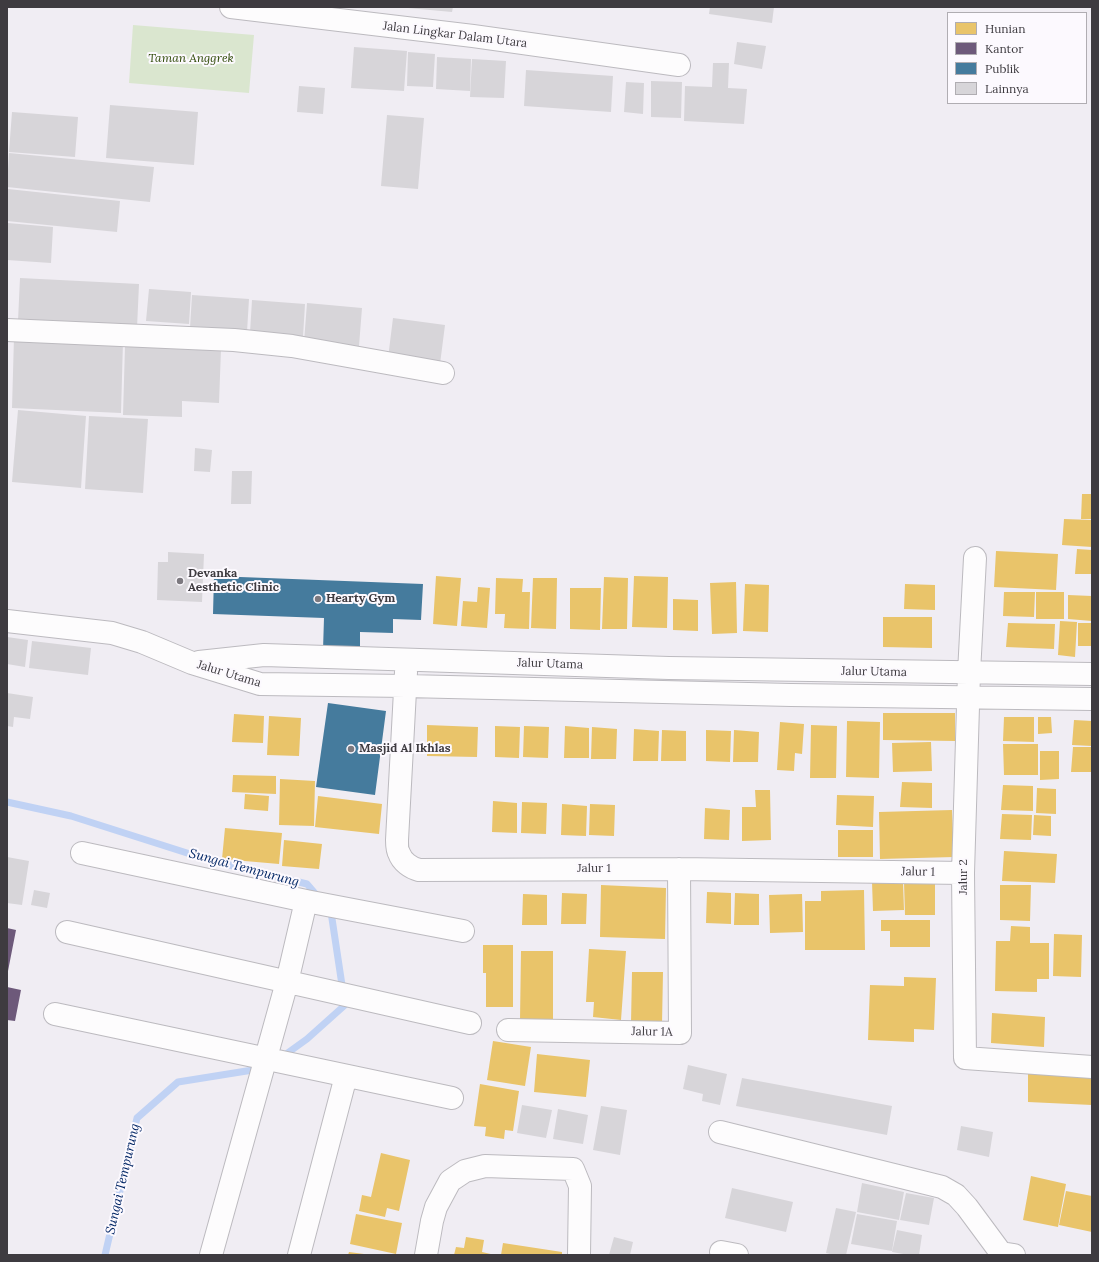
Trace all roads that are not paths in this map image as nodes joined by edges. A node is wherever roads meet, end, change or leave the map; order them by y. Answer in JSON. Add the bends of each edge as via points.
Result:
{"nodes":[{"id":1,"x":231,"y":7,"type":"edge"},
{"id":2,"x":679,"y":65,"type":"dead end"},
{"id":3,"x":7,"y":330,"type":"edge"},
{"id":4,"x":443,"y":373,"type":"dead end"},
{"id":5,"x":975,"y":558,"type":"dead end"},
{"id":6,"x":7,"y":621,"type":"edge"},
{"id":7,"x":406,"y":659,"type":"junction"},
{"id":8,"x":192,"y":663,"type":"junction"},
{"id":9,"x":669,"y":668,"type":"junction"},
{"id":10,"x":969,"y":673,"type":"junction"},
{"id":11,"x":1092,"y":674,"type":"edge"},
{"id":12,"x":406,"y":686,"type":"junction"},
{"id":13,"x":668,"y":692,"type":"junction"},
{"id":14,"x":969,"y":697,"type":"junction"},
{"id":15,"x":1092,"y":699,"type":"edge"},
{"id":16,"x":82,"y":853,"type":"dead end"},
{"id":17,"x":679,"y":869,"type":"junction"},
{"id":18,"x":963,"y":873,"type":"junction"},
{"id":19,"x":306,"y":901,"type":"junction"},
{"id":20,"x":463,"y":931,"type":"dead end"},
{"id":21,"x":67,"y":932,"type":"dead end"},
{"id":22,"x":286,"y":982,"type":"junction"},
{"id":23,"x":55,"y":1014,"type":"dead end"},
{"id":24,"x":470,"y":1023,"type":"dead end"},
{"id":25,"x":508,"y":1030,"type":"dead end"},
{"id":26,"x":265,"y":1059,"type":"junction"},
{"id":27,"x":1092,"y":1067,"type":"edge"},
{"id":28,"x":346,"y":1076,"type":"junction"},
{"id":29,"x":452,"y":1098,"type":"dead end"},
{"id":30,"x":720,"y":1132,"type":"dead end"},
{"id":31,"x":1004,"y":1254,"type":"edge"},
{"id":32,"x":211,"y":1255,"type":"edge"},
{"id":33,"x":299,"y":1255,"type":"edge"},
{"id":34,"x":426,"y":1255,"type":"edge"},
{"id":35,"x":579,"y":1255,"type":"edge"}],
"edges":[{"from":1,"to":2,"type":"street","name":"Jalan Lingkar Dalam Utara","via":[[473,36]]},
{"from":3,"to":4,"type":"street","via":[[234,340],[292,346]]},
{"from":5,"to":10,"type":"street"},
{"from":6,"to":8,"type":"street","via":[[112,633],[142,642]]},
{"from":7,"to":8,"type":"street","name":"Jalur Utama","via":[[264,654]]},
{"from":7,"to":9,"type":"street","name":"Jalur Utama"},
{"from":7,"to":12,"type":"street","name":"Jalur 1"},
{"from":8,"to":12,"type":"street","name":"Jalur Utama","via":[[260,684]]},
{"from":9,"to":10,"type":"street","name":"Jalur Utama"},
{"from":9,"to":13,"type":"street"},
{"from":10,"to":11,"type":"street","name":"Jalur Utama"},
{"from":10,"to":14,"type":"street","name":"Jalur 2"},
{"from":12,"to":13,"type":"street","name":"Jalur Utama"},
{"from":12,"to":17,"type":"street","name":"Jalur 1","via":[[397,840],[399,853],[412,868]]},
{"from":13,"to":14,"type":"street","name":"Jalur Utama"},
{"from":14,"to":15,"type":"street","name":"Jalur Utama"},
{"from":14,"to":18,"type":"street","name":"Jalur 2"},
{"from":16,"to":19,"type":"street"},
{"from":17,"to":18,"type":"street","name":"Jalur 1"},
{"from":17,"to":25,"type":"street","name":"Jalur 1A","via":[[680,1033]]},
{"from":18,"to":27,"type":"street","name":"Jalur 2","via":[[965,1058]]},
{"from":19,"to":20,"type":"street"},
{"from":19,"to":22,"type":"street"},
{"from":21,"to":22,"type":"street"},
{"from":22,"to":24,"type":"street"},
{"from":22,"to":26,"type":"street"},
{"from":23,"to":26,"type":"street"},
{"from":26,"to":28,"type":"street"},
{"from":26,"to":32,"type":"street"},
{"from":28,"to":29,"type":"street"},
{"from":28,"to":33,"type":"street"},
{"from":30,"to":31,"type":"street","via":[[942,1187],[956,1195]]},
{"from":34,"to":35,"type":"street","via":[[436,1207],[450,1181],[465,1171],[485,1166],[572,1168],[580,1186]]}]}
